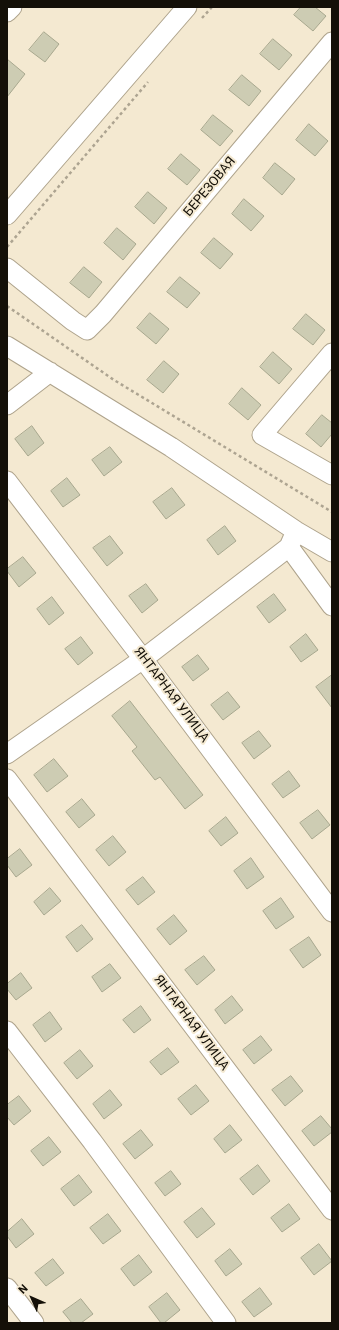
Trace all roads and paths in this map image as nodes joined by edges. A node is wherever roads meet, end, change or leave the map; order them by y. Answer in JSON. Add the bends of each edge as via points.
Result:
{"nodes":[{"id":1,"x":12,"y":7,"type":"edge"},
{"id":2,"x":186,"y":7,"type":"edge"},
{"id":3,"x":212,"y":7,"type":"edge"},
{"id":4,"x":7,"y":12,"type":"edge"},
{"id":5,"x":201,"y":19,"type":"dead end"},
{"id":6,"x":332,"y":42,"type":"edge"},
{"id":7,"x":150,"y":79,"type":"dead end"},
{"id":8,"x":7,"y":215,"type":"edge"},
{"id":9,"x":7,"y":247,"type":"edge"},
{"id":10,"x":7,"y":268,"type":"edge"},
{"id":11,"x":7,"y":306,"type":"edge"},
{"id":12,"x":7,"y":346,"type":"edge"},
{"id":13,"x":332,"y":353,"type":"edge"},
{"id":14,"x":50,"y":372,"type":"junction"},
{"id":15,"x":7,"y":405,"type":"edge"},
{"id":16,"x":332,"y":475,"type":"edge"},
{"id":17,"x":7,"y":481,"type":"edge"},
{"id":18,"x":332,"y":512,"type":"edge"},
{"id":19,"x":293,"y":539,"type":"junction"},
{"id":20,"x":332,"y":552,"type":"edge"},
{"id":21,"x":332,"y":606,"type":"edge"},
{"id":22,"x":143,"y":658,"type":"junction"},
{"id":23,"x":7,"y":754,"type":"edge"},
{"id":24,"x":7,"y":779,"type":"edge"},
{"id":25,"x":332,"y":912,"type":"edge"},
{"id":26,"x":7,"y":1030,"type":"edge"},
{"id":27,"x":332,"y":1210,"type":"edge"},
{"id":28,"x":7,"y":1288,"type":"edge"},
{"id":29,"x":34,"y":1323,"type":"edge"},
{"id":30,"x":226,"y":1323,"type":"edge"}],
"edges":[{"from":1,"to":4,"type":"street"},
{"from":2,"to":8,"type":"street"},
{"from":3,"to":5,"type":"path"},
{"from":6,"to":10,"type":"street","name":"БЕРЕЗОВАЯ","via":[[87,330]]},
{"from":7,"to":9,"type":"path"},
{"from":11,"to":18,"type":"path","via":[[114,380]]},
{"from":12,"to":14,"type":"street"},
{"from":13,"to":16,"type":"street","via":[[262,435]]},
{"from":14,"to":15,"type":"street"},
{"from":14,"to":19,"type":"street","via":[[171,447]]},
{"from":17,"to":22,"type":"street","name":"ЯНТАРНАЯ УЛИЦА"},
{"from":19,"to":20,"type":"street"},
{"from":19,"to":21,"type":"street"},
{"from":19,"to":22,"type":"street"},
{"from":22,"to":23,"type":"street"},
{"from":22,"to":25,"type":"street","name":"ЯНТАРНАЯ УЛИЦА"},
{"from":24,"to":27,"type":"street","name":"ЯНТАРНАЯ УЛИЦА"},
{"from":26,"to":30,"type":"street"},
{"from":28,"to":29,"type":"street"}]}
